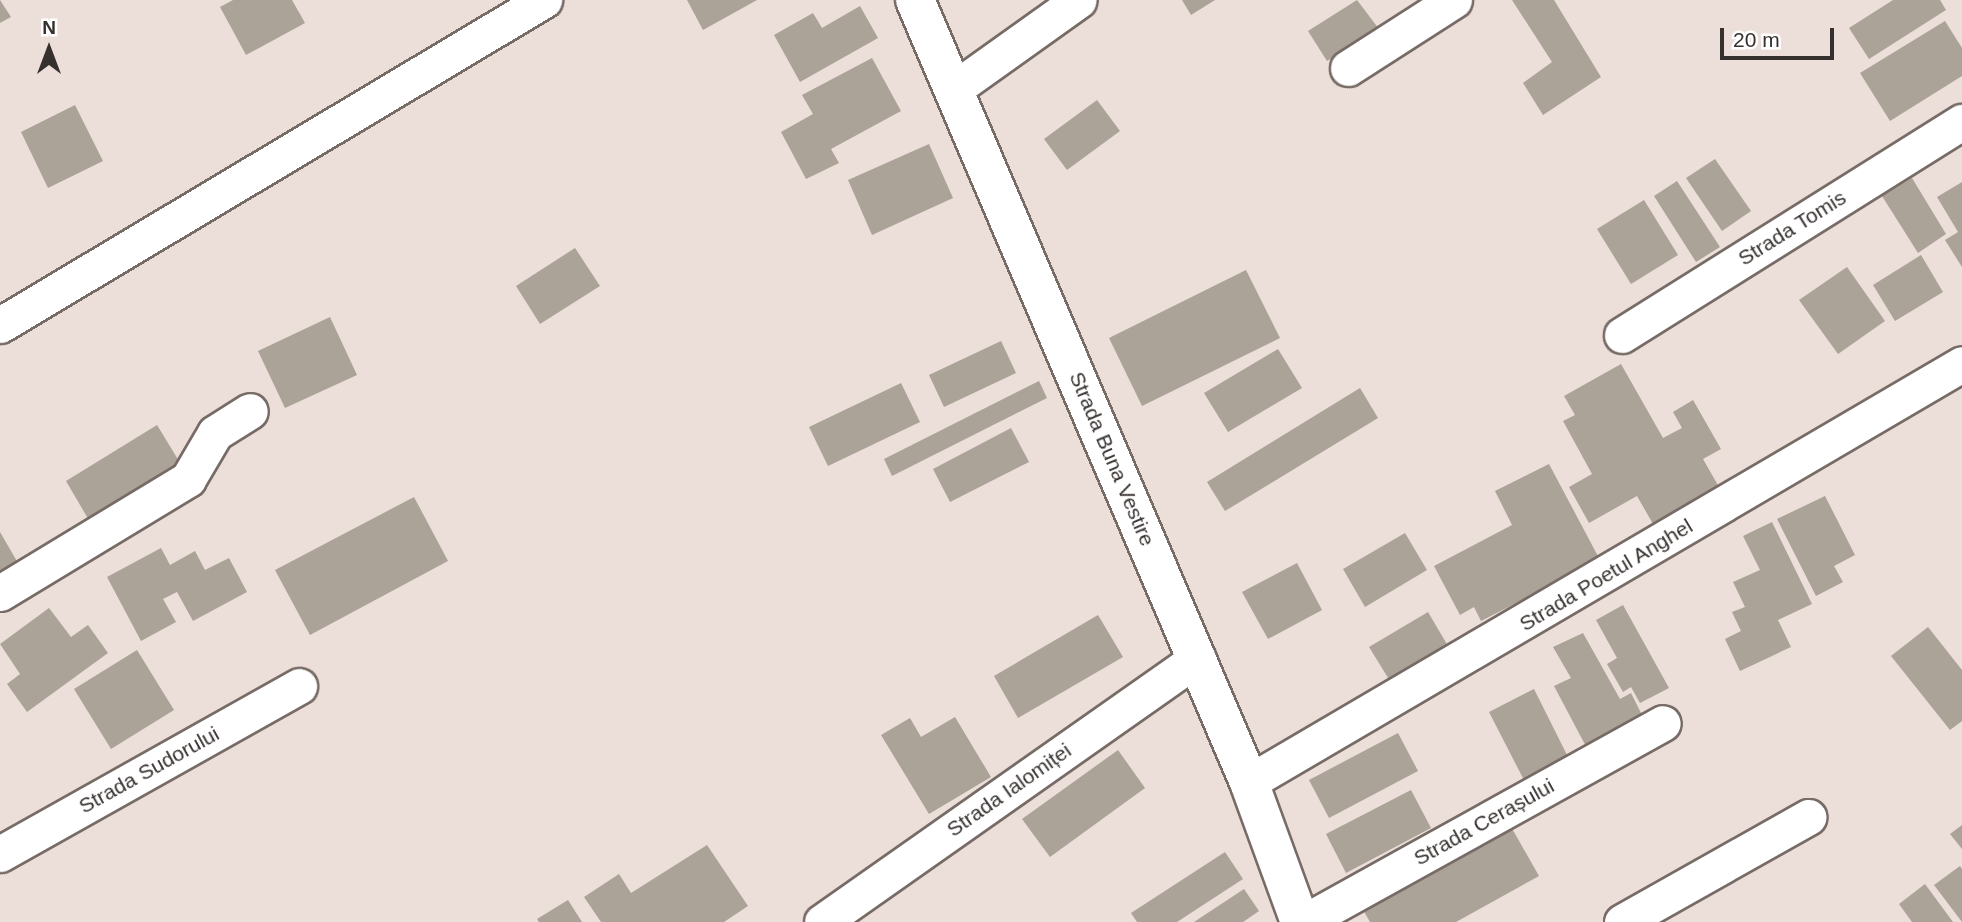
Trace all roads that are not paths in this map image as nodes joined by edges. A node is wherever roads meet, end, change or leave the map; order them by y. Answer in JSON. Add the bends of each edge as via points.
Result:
{"nodes":[{"id":1,"x":544,"y":0,"type":"edge"},
{"id":2,"x":915,"y":0,"type":"edge"},
{"id":3,"x":1079,"y":0,"type":"edge"},
{"id":4,"x":1454,"y":0,"type":"edge"},
{"id":5,"x":1348,"y":68,"type":"dead end"},
{"id":6,"x":954,"y":89,"type":"junction"},
{"id":7,"x":1962,"y":121,"type":"edge"},
{"id":8,"x":0,"y":325,"type":"edge"},
{"id":9,"x":1622,"y":335,"type":"dead end"},
{"id":10,"x":1962,"y":364,"type":"edge"},
{"id":11,"x":250,"y":411,"type":"dead end"},
{"id":12,"x":0,"y":593,"type":"edge"},
{"id":13,"x":1197,"y":658,"type":"junction"},
{"id":14,"x":299,"y":686,"type":"dead end"},
{"id":15,"x":1663,"y":723,"type":"dead end"},
{"id":16,"x":1249,"y":782,"type":"junction"},
{"id":17,"x":1808,"y":817,"type":"dead end"},
{"id":18,"x":0,"y":853,"type":"edge"},
{"id":19,"x":822,"y":922,"type":"edge"},
{"id":20,"x":1302,"y":922,"type":"edge"},
{"id":21,"x":1622,"y":922,"type":"edge"}],
"edges":[{"from":1,"to":8,"type":"street"},
{"from":2,"to":6,"type":"street","name":"Strada Buna Vestire"},
{"from":3,"to":6,"type":"street"},
{"from":4,"to":5,"type":"street"},
{"from":6,"to":13,"type":"street","name":"Strada Buna Vestire"},
{"from":7,"to":9,"type":"street","name":"Strada Tomis"},
{"from":10,"to":16,"type":"street","name":"Strada Poetul Anghel"},
{"from":11,"to":12,"type":"street","via":[[215,433],[188,479]]},
{"from":13,"to":16,"type":"street","name":"Strada Buna Vestire"},
{"from":13,"to":19,"type":"street","name":"Strada Ialomiței"},
{"from":14,"to":18,"type":"street","name":"Strada Sudorului"},
{"from":15,"to":20,"type":"street","name":"Strada Cerașului"},
{"from":16,"to":20,"type":"street","name":"Strada Buna Vestire"},
{"from":17,"to":21,"type":"street"}]}
